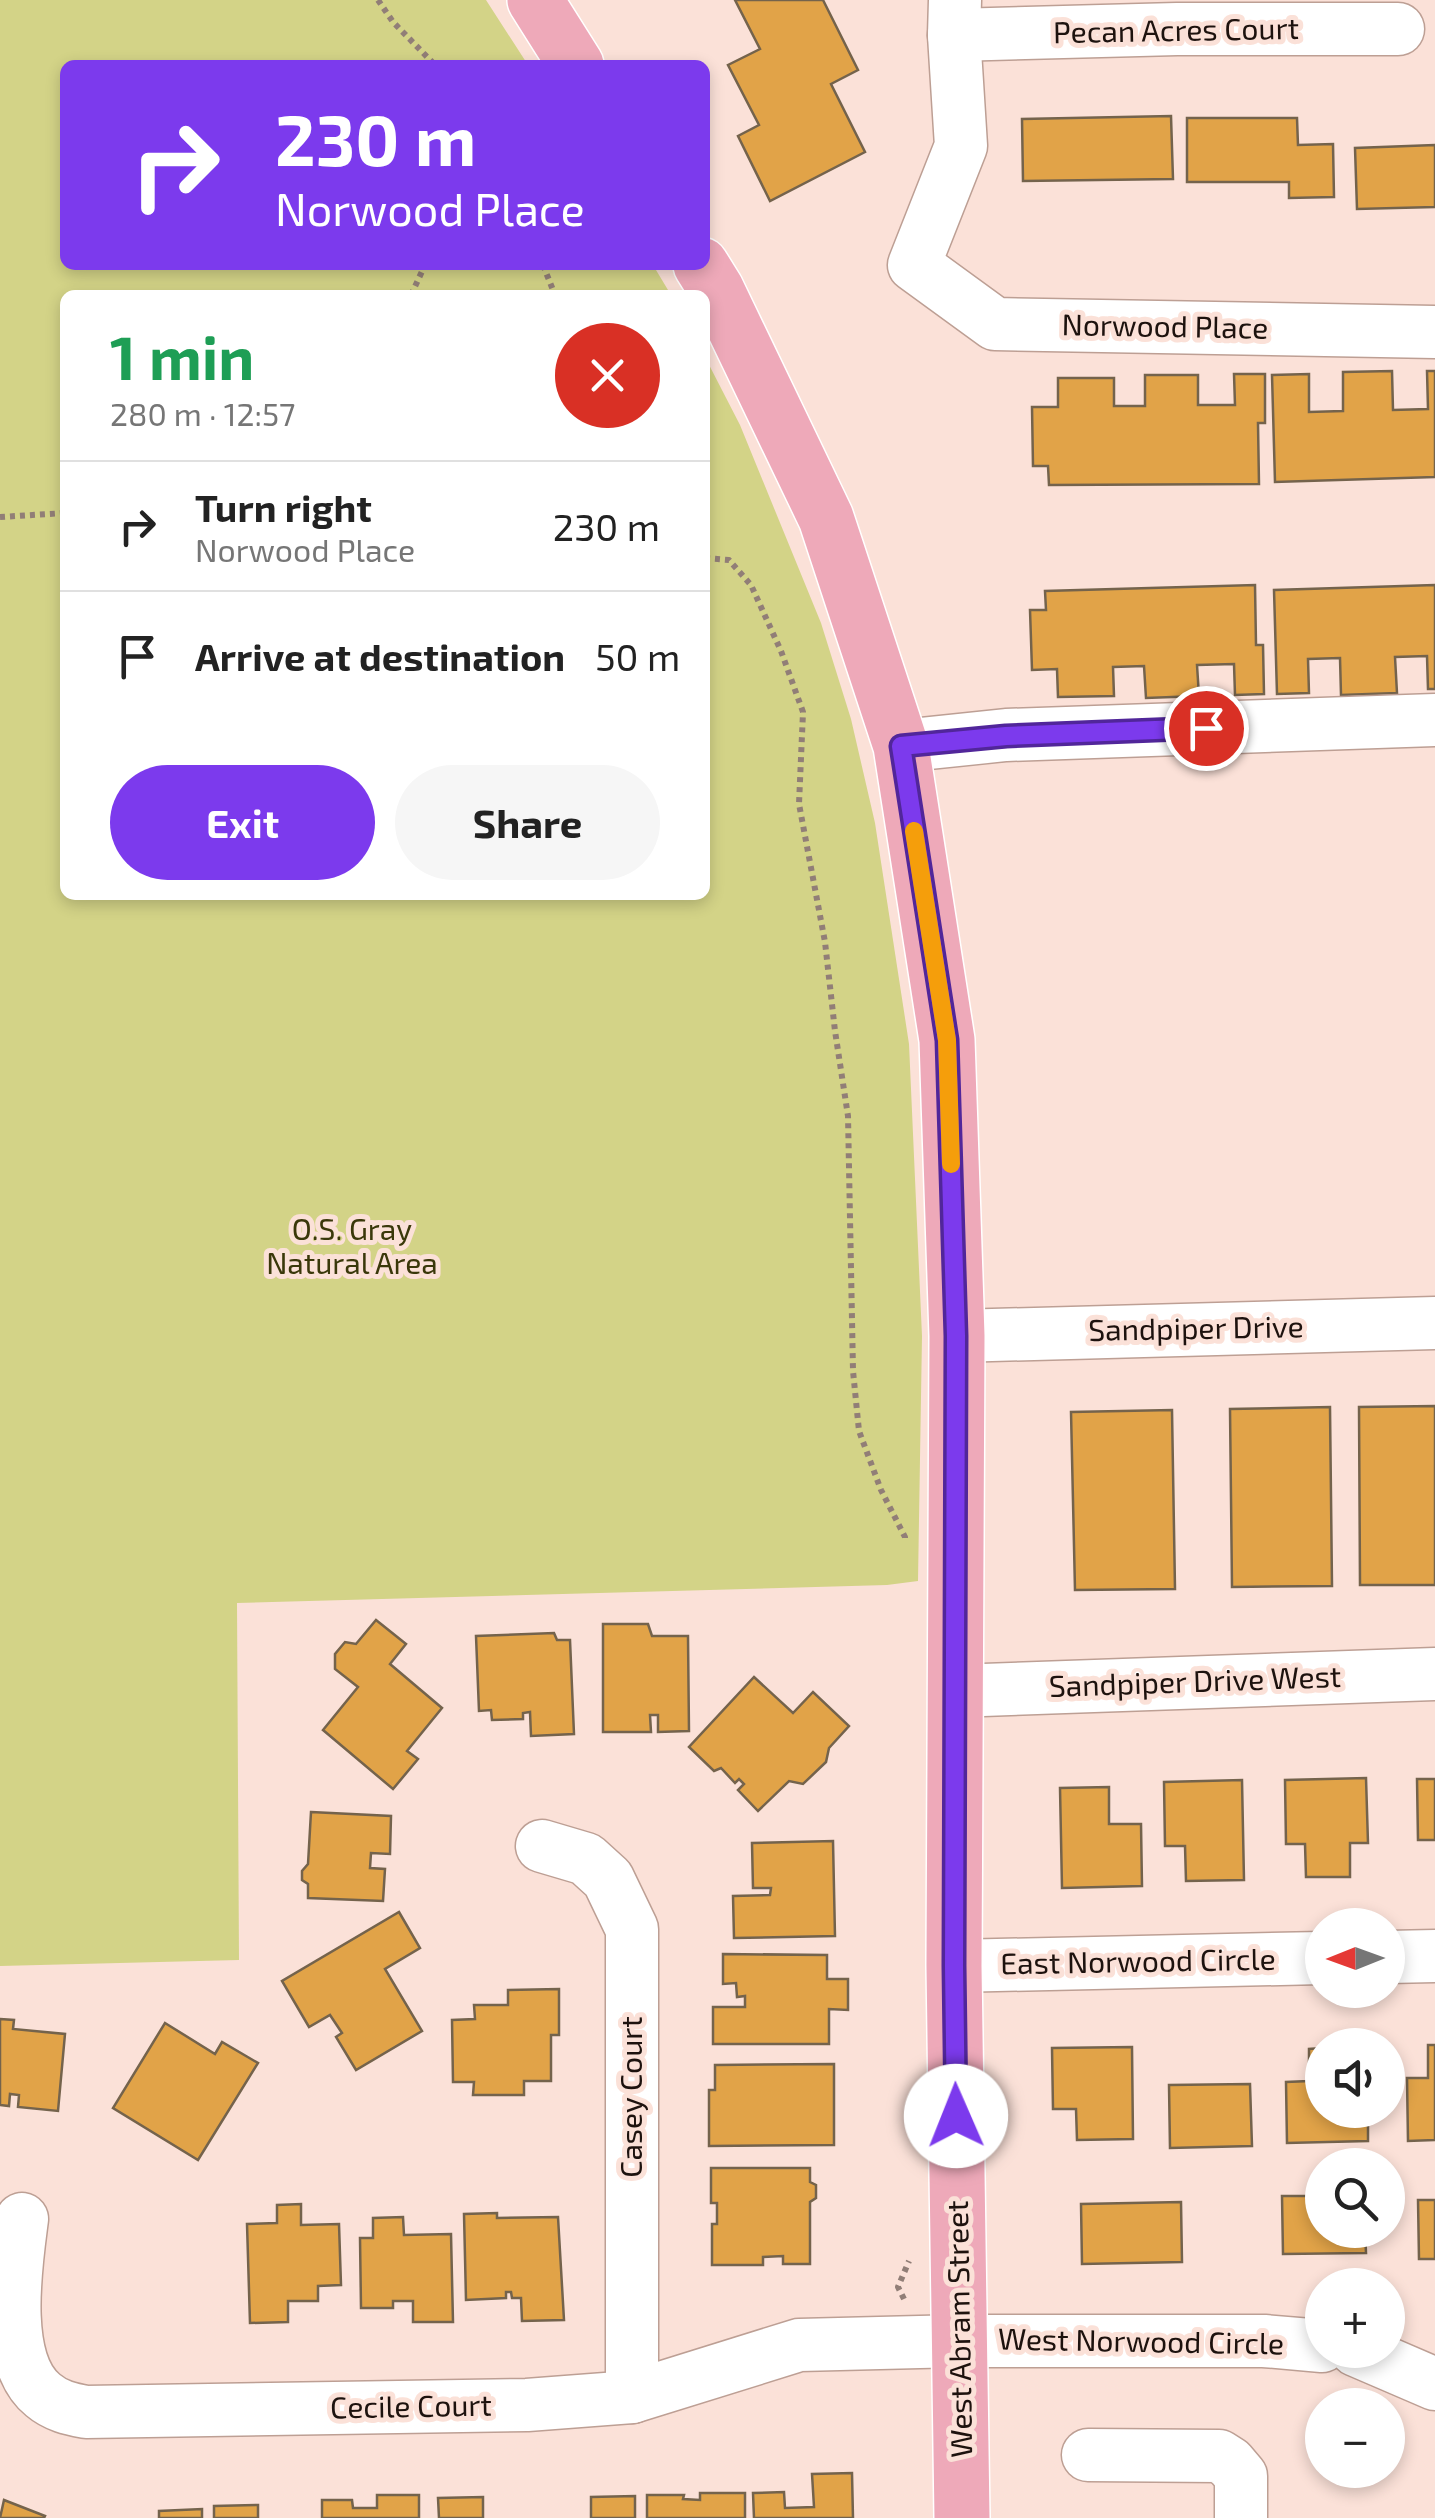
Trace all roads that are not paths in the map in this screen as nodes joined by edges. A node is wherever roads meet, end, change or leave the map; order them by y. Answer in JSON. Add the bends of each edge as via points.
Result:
{"nodes":[{"id":1,"x":535,"y":0,"type":"edge"},
{"id":2,"x":954,"y":18,"type":"edge"},
{"id":3,"x":1398,"y":29,"type":"dead end"},
{"id":4,"x":573,"y":60,"type":"edge"},
{"id":5,"x":704,"y":270,"type":"edge"},
{"id":6,"x":1435,"y":332,"type":"edge"},
{"id":7,"x":1435,"y":720,"type":"edge"},
{"id":8,"x":901,"y":746,"type":"junction"},
{"id":9,"x":1435,"y":1324,"type":"edge"},
{"id":10,"x":956,"y":1336,"type":"junction"},
{"id":11,"x":1435,"y":1674,"type":"edge"},
{"id":12,"x":955,"y":1690,"type":"junction"},
{"id":13,"x":542,"y":1846,"type":"dead end"},
{"id":14,"x":1435,"y":1956,"type":"edge"},
{"id":15,"x":1405,"y":1957,"type":"edge"},
{"id":16,"x":1305,"y":1958,"type":"edge"},
{"id":17,"x":954,"y":1966,"type":"junction"},
{"id":18,"x":22,"y":2219,"type":"dead end"},
{"id":19,"x":960,"y":2341,"type":"junction"},
{"id":20,"x":1305,"y":2345,"type":"edge"},
{"id":21,"x":1398,"y":2368,"type":"edge"},
{"id":22,"x":1435,"y":2384,"type":"edge"},
{"id":23,"x":632,"y":2396,"type":"junction"},
{"id":24,"x":1088,"y":2455,"type":"dead end"},
{"id":25,"x":962,"y":2518,"type":"edge"},
{"id":26,"x":1241,"y":2518,"type":"edge"}],
"edges":[{"from":1,"to":4,"type":"main road"},
{"from":2,"to":3,"type":"street","name":"Pecan Acres Court","via":[[1176,29]]},
{"from":2,"to":6,"type":"street","name":"Norwood Place","via":[[961,146],[914,265],[996,324]]},
{"from":5,"to":8,"type":"main road","name":"West Abram Street","via":[[826,518]]},
{"from":7,"to":8,"type":"street"},
{"from":8,"to":10,"type":"main road","name":"West Abram Street","via":[[947,1040]]},
{"from":9,"to":10,"type":"street","name":"Sandpiper Drive"},
{"from":10,"to":12,"type":"main road","name":"West Abram Street"},
{"from":11,"to":12,"type":"street","name":"Sandpiper Drive West"},
{"from":12,"to":17,"type":"main road","name":"West Abram Street"},
{"from":13,"to":23,"type":"street","name":"Casey Court","via":[[586,1859],[608,1879],[632,1928]]},
{"from":14,"to":15,"type":"street"},
{"from":16,"to":17,"type":"street","name":"East Norwood Circle"},
{"from":17,"to":19,"type":"main road","name":"West Abram Street"},
{"from":18,"to":23,"type":"street","name":"Cecile Court","via":[[15,2328],[25,2369],[40,2393],[62,2407],[86,2412],[508,2406]]},
{"from":19,"to":20,"type":"street","name":"West Norwood Circle"},
{"from":19,"to":23,"type":"street","name":"Cecile Court","via":[[799,2345]]},
{"from":19,"to":25,"type":"main road","name":"West Abram Street"},
{"from":21,"to":22,"type":"street"},
{"from":24,"to":26,"type":"street","via":[[1219,2456],[1241,2476]]}]}
